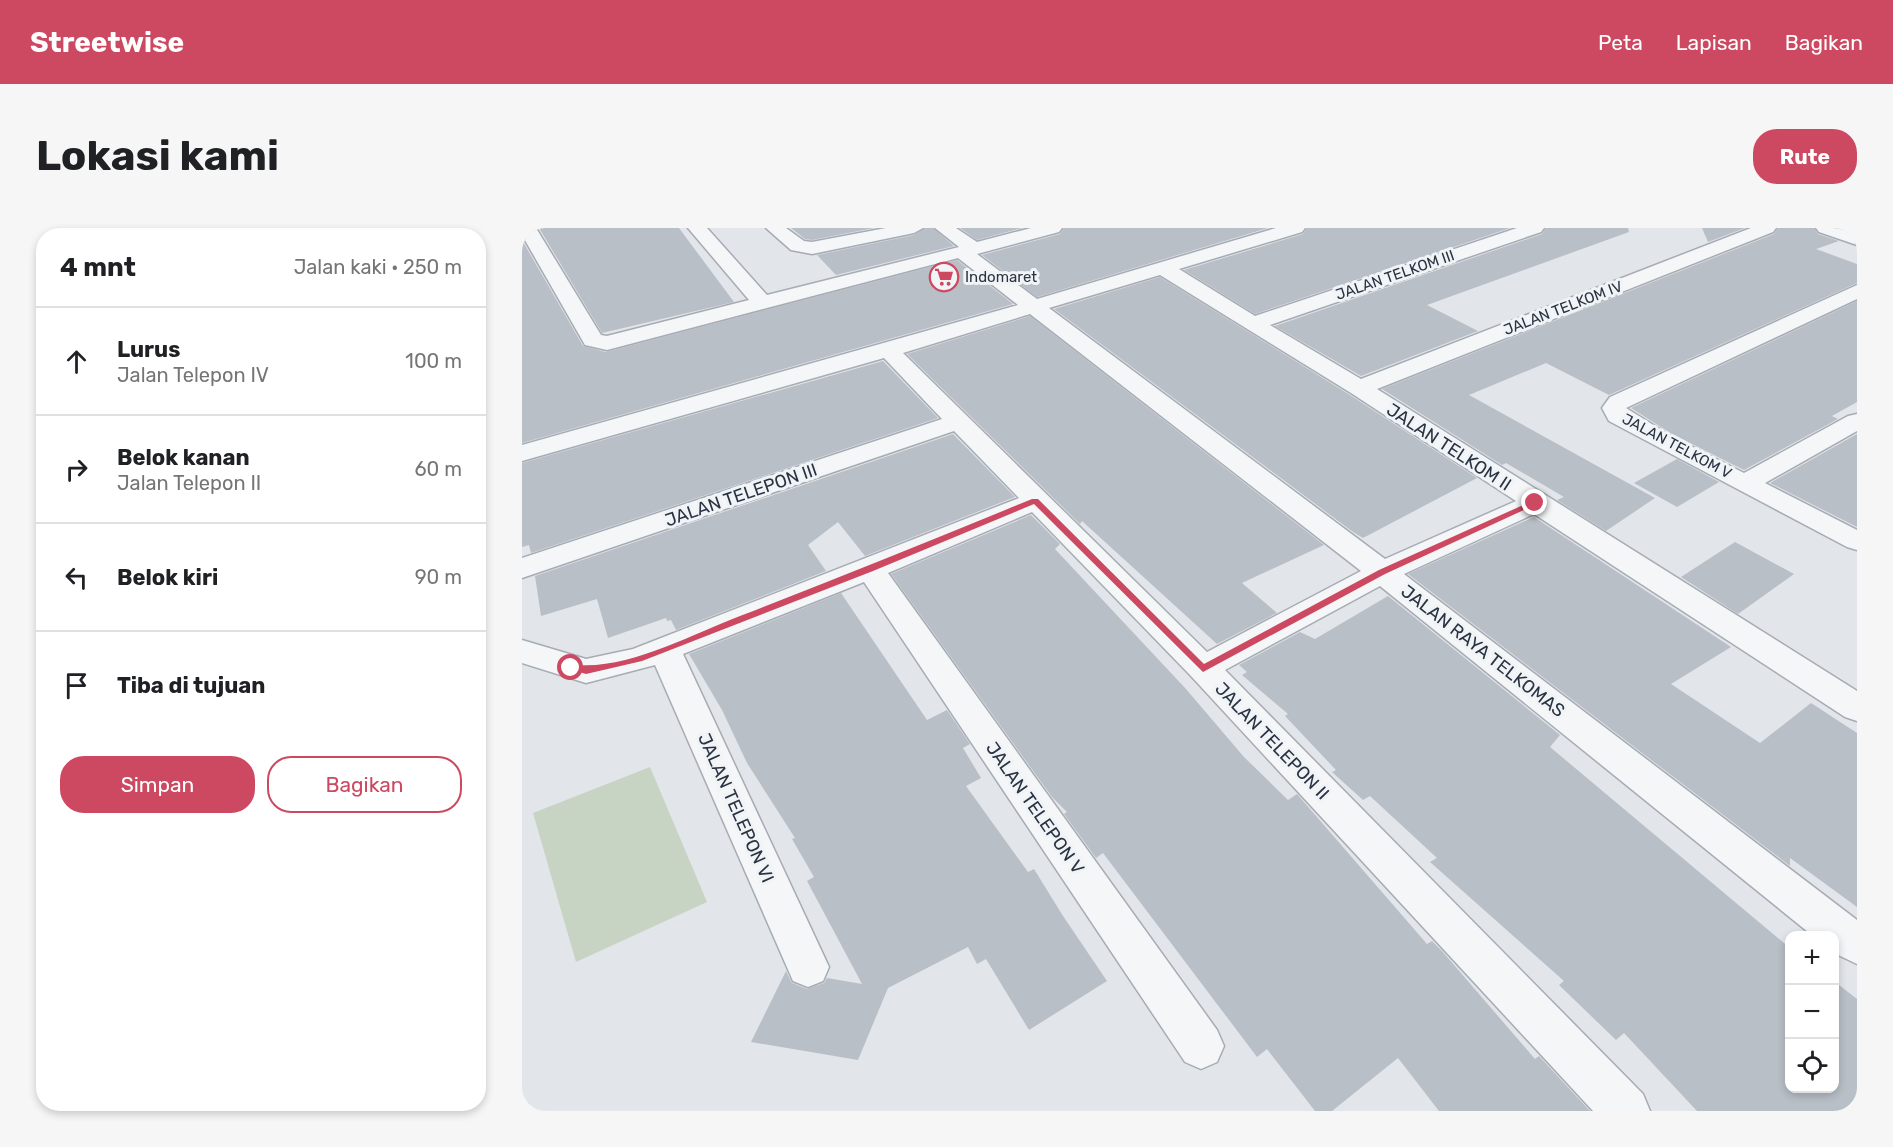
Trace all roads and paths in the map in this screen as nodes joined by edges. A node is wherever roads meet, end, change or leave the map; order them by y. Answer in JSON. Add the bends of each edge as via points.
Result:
{"nodes":[{"id":1,"x":527,"y":228,"type":"edge"},
{"id":2,"x":697,"y":228,"type":"edge"},
{"id":3,"x":775,"y":228,"type":"edge"},
{"id":4,"x":914,"y":228,"type":"edge"},
{"id":5,"x":1053,"y":228,"type":"edge"},
{"id":6,"x":1296,"y":228,"type":"edge"},
{"id":7,"x":1535,"y":228,"type":"edge"},
{"id":8,"x":1767,"y":228,"type":"edge"},
{"id":9,"x":1825,"y":228,"type":"edge"},
{"id":10,"x":956,"y":237,"type":"edge"},
{"id":11,"x":1857,"y":239,"type":"edge"},
{"id":12,"x":1161,"y":267,"type":"junction"},
{"id":13,"x":1857,"y":291,"type":"edge"},
{"id":14,"x":763,"y":303,"type":"junction"},
{"id":15,"x":1035,"y":306,"type":"junction"},
{"id":16,"x":1254,"y":323,"type":"junction"},
{"id":17,"x":888,"y":350,"type":"junction"},
{"id":18,"x":1359,"y":388,"type":"junction"},
{"id":19,"x":960,"y":421,"type":"junction"},
{"id":20,"x":1857,"y":421,"type":"edge"},
{"id":21,"x":522,"y":453,"type":"edge"},
{"id":22,"x":1747,"y":482,"type":"junction"},
{"id":23,"x":1035,"y":501,"type":"junction"},
{"id":24,"x":1535,"y":503,"type":"junction"},
{"id":25,"x":1857,"y":541,"type":"edge"},
{"id":26,"x":522,"y":568,"type":"edge"},
{"id":27,"x":870,"y":569,"type":"junction"},
{"id":28,"x":1382,"y":572,"type":"junction"},
{"id":29,"x":664,"y":649,"type":"junction"},
{"id":30,"x":522,"y":651,"type":"edge"},
{"id":31,"x":1203,"y":668,"type":"junction"},
{"id":32,"x":1857,"y":708,"type":"edge"},
{"id":33,"x":1857,"y":945,"type":"edge"},
{"id":34,"x":808,"y":967,"type":"dead end"},
{"id":35,"x":1201,"y":1046,"type":"dead end"},
{"id":36,"x":1626,"y":1111,"type":"edge"}],
"edges":[{"from":1,"to":14,"type":"street","via":[[593,340],[607,343]]},
{"from":2,"to":14,"type":"street"},
{"from":3,"to":4,"type":"street","via":[[798,246],[812,248]]},
{"from":5,"to":10,"type":"street"},
{"from":6,"to":12,"type":"street"},
{"from":7,"to":16,"type":"street","name":"JALAN TELKOM III"},
{"from":8,"to":18,"type":"street","name":"JALAN TELKOM IV"},
{"from":9,"to":11,"type":"street"},
{"from":10,"to":14,"type":"street"},
{"from":10,"to":15,"type":"street","name":"JALAN RAYA TELKOMAS"},
{"from":12,"to":15,"type":"street"},
{"from":12,"to":16,"type":"street","name":"JALAN TELKOM II"},
{"from":13,"to":22,"type":"street","name":"JALAN TELKOM V","via":[[1619,402],[1614,408],[1618,416],[1644,431]]},
{"from":15,"to":17,"type":"street"},
{"from":15,"to":28,"type":"street","name":"JALAN RAYA TELKOMAS"},
{"from":16,"to":18,"type":"street","name":"JALAN TELKOM II"},
{"from":17,"to":19,"type":"street","name":"JALAN TELEPON II"},
{"from":17,"to":21,"type":"street"},
{"from":18,"to":24,"type":"street","name":"JALAN TELKOM II"},
{"from":19,"to":23,"type":"street","name":"JALAN TELEPON II"},
{"from":19,"to":26,"type":"street","name":"JALAN TELEPON III"},
{"from":20,"to":22,"type":"street"},
{"from":22,"to":25,"type":"street","name":"JALAN TELKOM V"},
{"from":23,"to":27,"type":"street"},
{"from":23,"to":31,"type":"street","name":"JALAN TELEPON II"},
{"from":24,"to":28,"type":"street"},
{"from":24,"to":32,"type":"street","name":"JALAN TELKOM II"},
{"from":27,"to":29,"type":"street"},
{"from":27,"to":35,"type":"street","name":"JALAN TELEPON V"},
{"from":28,"to":31,"type":"street"},
{"from":28,"to":33,"type":"street","name":"JALAN RAYA TELKOMAS"},
{"from":29,"to":30,"type":"street","via":[[610,667],[586,670]]},
{"from":29,"to":34,"type":"street","name":"JALAN TELEPON VI"},
{"from":31,"to":36,"type":"street","name":"JALAN TELEPON II"}]}
